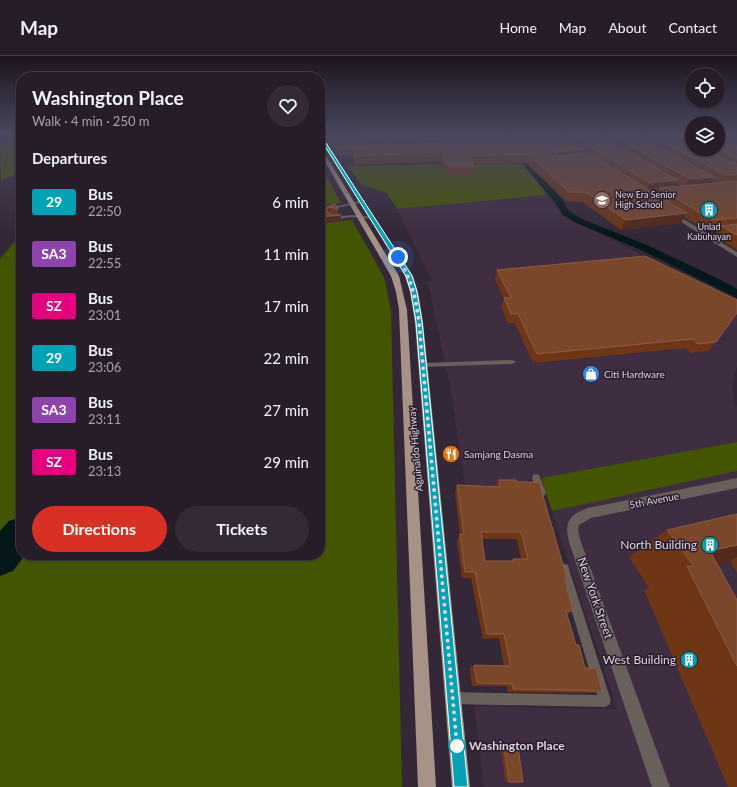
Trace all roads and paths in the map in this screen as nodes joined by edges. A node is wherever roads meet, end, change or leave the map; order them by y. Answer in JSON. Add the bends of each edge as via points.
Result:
{"nodes":[{"id":1,"x":330,"y":167,"type":"edge"},
{"id":2,"x":340,"y":167,"type":"edge"},
{"id":3,"x":362,"y":201,"type":"junction"},
{"id":4,"x":352,"y":203,"type":"junction"},
{"id":5,"x":664,"y":209,"type":"edge"},
{"id":6,"x":328,"y":211,"type":"edge"},
{"id":7,"x":330,"y":216,"type":"edge"},
{"id":8,"x":360,"y":217,"type":"junction"},
{"id":9,"x":373,"y":218,"type":"junction"},
{"id":10,"x":718,"y":233,"type":"dead end"},
{"id":11,"x":704,"y":234,"type":"junction"},
{"id":12,"x":737,"y":255,"type":"edge"},
{"id":13,"x":512,"y":362,"type":"dead end"},
{"id":14,"x":423,"y":365,"type":"junction"},
{"id":15,"x":407,"y":381,"type":"junction"},
{"id":16,"x":424,"y":381,"type":"junction"},
{"id":17,"x":536,"y":478,"type":"dead end"},
{"id":18,"x":737,"y":483,"type":"edge"},
{"id":19,"x":543,"y":501,"type":"edge"},
{"id":20,"x":574,"y":522,"type":"joint"},
{"id":21,"x":562,"y":560,"type":"edge"},
{"id":22,"x":452,"y":698,"type":"junction"},
{"id":23,"x":427,"y":787,"type":"edge"},
{"id":24,"x":461,"y":787,"type":"edge"},
{"id":25,"x":661,"y":787,"type":"edge"}],
"edges":[{"from":1,"to":4,"type":"main road","name":"Aguinaldo Highway"},
{"from":2,"to":3,"type":"main road","name":"Aguinaldo Highway"},
{"from":3,"to":4,"type":"lane"},
{"from":3,"to":9,"type":"main road","name":"Aguinaldo Highway"},
{"from":4,"to":6,"type":"lane","via":[[327,209]]},
{"from":4,"to":8,"type":"main road","name":"Aguinaldo Highway"},
{"from":5,"to":11,"type":"street"},
{"from":7,"to":8,"type":"lane","via":[[332,219],[339,216]]},
{"from":8,"to":9,"type":"lane"},
{"from":8,"to":15,"type":"main road","name":"Aguinaldo Highway","via":[[395,276],[400,292]]},
{"from":9,"to":14,"type":"main road","name":"Aguinaldo Highway","via":[[409,276],[419,322]]},
{"from":10,"to":11,"type":"street"},
{"from":11,"to":12,"type":"street"},
{"from":13,"to":14,"type":"lane"},
{"from":14,"to":16,"type":"main road","name":"Aguinaldo Highway"},
{"from":15,"to":16,"type":"main road"},
{"from":15,"to":23,"type":"main road","name":"Aguinaldo Highway"},
{"from":16,"to":22,"type":"main road","name":"Aguinaldo Highway"},
{"from":17,"to":19,"type":"lane"},
{"from":18,"to":20,"type":"street","name":"5th Avenue","via":[[588,513]]},
{"from":20,"to":25,"type":"street","name":"New York Street","via":[[572,530],[575,542]]},
{"from":21,"to":22,"type":"lane","via":[[605,700]]},
{"from":22,"to":24,"type":"main road","name":"Aguinaldo Highway"}]}
